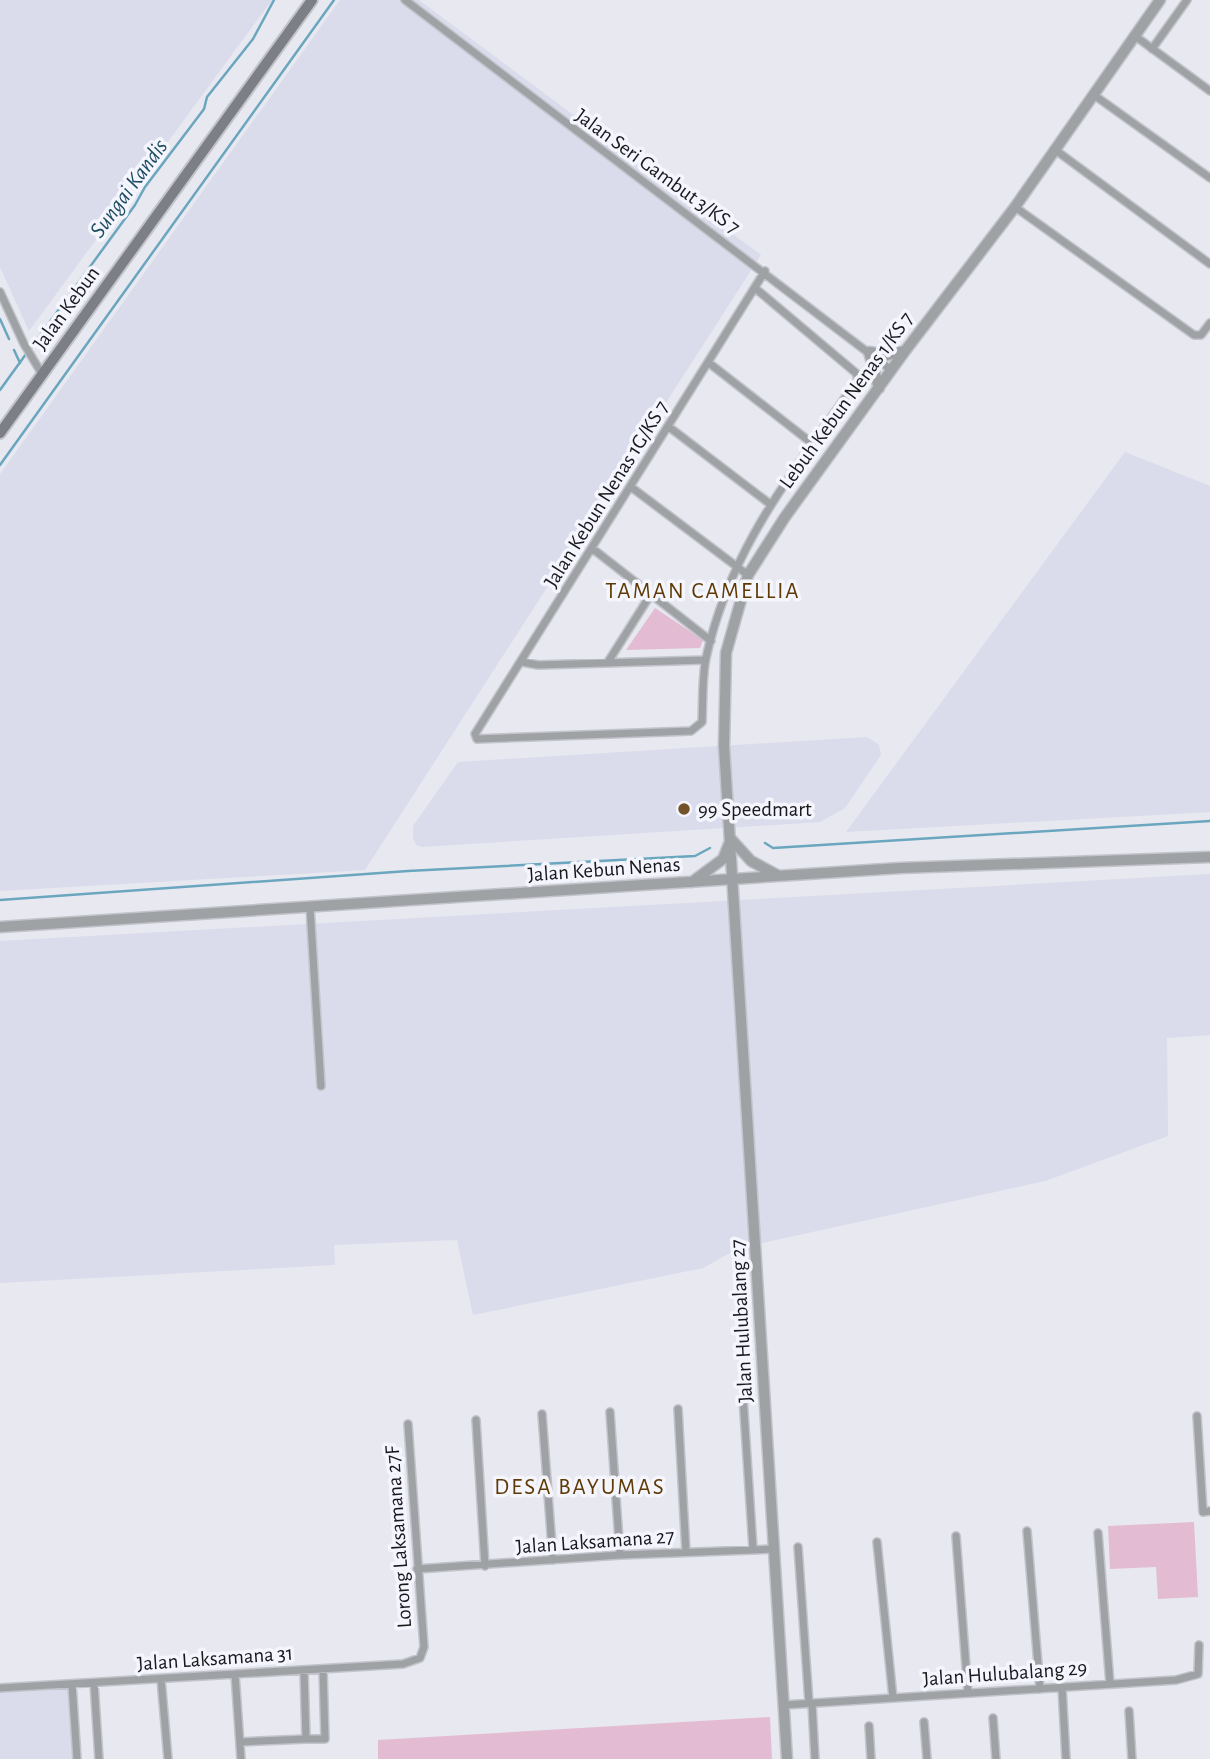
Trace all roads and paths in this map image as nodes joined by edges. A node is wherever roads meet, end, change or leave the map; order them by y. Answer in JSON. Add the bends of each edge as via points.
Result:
{"nodes":[{"id":1,"x":312,"y":0,"type":"edge"},
{"id":2,"x":405,"y":0,"type":"edge"},
{"id":3,"x":1160,"y":0,"type":"edge"},
{"id":4,"x":1187,"y":0,"type":"edge"},
{"id":5,"x":1135,"y":36,"type":"junction"},
{"id":6,"x":1152,"y":49,"type":"junction"},
{"id":7,"x":1209,"y":90,"type":"edge"},
{"id":8,"x":1094,"y":94,"type":"junction"},
{"id":9,"x":1054,"y":149,"type":"junction"},
{"id":10,"x":1210,"y":178,"type":"edge"},
{"id":11,"x":1015,"y":206,"type":"junction"},
{"id":12,"x":1210,"y":264,"type":"edge"},
{"id":13,"x":765,"y":271,"type":"junction"},
{"id":14,"x":755,"y":288,"type":"junction"},
{"id":15,"x":0,"y":292,"type":"edge"},
{"id":16,"x":1210,"y":323,"type":"edge"},
{"id":17,"x":905,"y":351,"type":"junction"},
{"id":18,"x":869,"y":352,"type":"junction"},
{"id":19,"x":709,"y":363,"type":"junction"},
{"id":20,"x":891,"y":370,"type":"junction"},
{"id":21,"x":42,"y":374,"type":"junction"},
{"id":22,"x":879,"y":388,"type":"junction"},
{"id":23,"x":669,"y":426,"type":"junction"},
{"id":24,"x":0,"y":433,"type":"edge"},
{"id":25,"x":813,"y":444,"type":"junction"},
{"id":26,"x":631,"y":487,"type":"junction"},
{"id":27,"x":769,"y":503,"type":"junction"},
{"id":28,"x":593,"y":549,"type":"junction"},
{"id":29,"x":735,"y":566,"type":"junction"},
{"id":30,"x":748,"y":575,"type":"junction"},
{"id":31,"x":651,"y":594,"type":"junction"},
{"id":32,"x":711,"y":641,"type":"junction"},
{"id":33,"x":705,"y":660,"type":"junction"},
{"id":34,"x":522,"y":662,"type":"junction"},
{"id":35,"x":608,"y":662,"type":"junction"},
{"id":36,"x":732,"y":845,"type":"junction"},
{"id":37,"x":1210,"y":857,"type":"edge"},
{"id":38,"x":782,"y":877,"type":"junction"},
{"id":39,"x":735,"y":880,"type":"junction"},
{"id":40,"x":692,"y":883,"type":"junction"},
{"id":41,"x":310,"y":907,"type":"junction"},
{"id":42,"x":0,"y":927,"type":"edge"},
{"id":43,"x":321,"y":1086,"type":"dead end"},
{"id":44,"x":743,"y":1396,"type":"dead end"},
{"id":45,"x":678,"y":1409,"type":"dead end"},
{"id":46,"x":610,"y":1412,"type":"dead end"},
{"id":47,"x":542,"y":1413,"type":"dead end"},
{"id":48,"x":1197,"y":1416,"type":"dead end"},
{"id":49,"x":477,"y":1420,"type":"dead end"},
{"id":50,"x":408,"y":1424,"type":"dead end"},
{"id":51,"x":1206,"y":1511,"type":"edge"},
{"id":52,"x":1027,"y":1531,"type":"dead end"},
{"id":53,"x":1098,"y":1533,"type":"dead end"},
{"id":54,"x":956,"y":1536,"type":"dead end"},
{"id":55,"x":877,"y":1542,"type":"dead end"},
{"id":56,"x":798,"y":1547,"type":"dead end"},
{"id":57,"x":753,"y":1548,"type":"junction"},
{"id":58,"x":774,"y":1549,"type":"junction"},
{"id":59,"x":686,"y":1552,"type":"junction"},
{"id":60,"x":620,"y":1555,"type":"junction"},
{"id":61,"x":553,"y":1560,"type":"junction"},
{"id":62,"x":485,"y":1566,"type":"junction"},
{"id":63,"x":417,"y":1569,"type":"junction"},
{"id":64,"x":1199,"y":1645,"type":"dead end"},
{"id":65,"x":424,"y":1647,"type":"joint"},
{"id":66,"x":323,"y":1669,"type":"junction"},
{"id":67,"x":304,"y":1670,"type":"junction"},
{"id":68,"x":235,"y":1674,"type":"junction"},
{"id":69,"x":161,"y":1679,"type":"junction"},
{"id":70,"x":94,"y":1683,"type":"junction"},
{"id":71,"x":72,"y":1684,"type":"junction"},
{"id":72,"x":1110,"y":1684,"type":"junction"},
{"id":73,"x":1062,"y":1687,"type":"junction"},
{"id":74,"x":0,"y":1688,"type":"edge"},
{"id":75,"x":1040,"y":1689,"type":"junction"},
{"id":76,"x":968,"y":1693,"type":"junction"},
{"id":77,"x":893,"y":1698,"type":"junction"},
{"id":78,"x":811,"y":1703,"type":"junction"},
{"id":79,"x":784,"y":1705,"type":"junction"},
{"id":80,"x":1129,"y":1711,"type":"dead end"},
{"id":81,"x":993,"y":1718,"type":"dead end"},
{"id":82,"x":924,"y":1722,"type":"dead end"},
{"id":83,"x":869,"y":1726,"type":"dead end"},
{"id":84,"x":306,"y":1740,"type":"junction"},
{"id":85,"x":240,"y":1742,"type":"junction"},
{"id":86,"x":77,"y":1759,"type":"edge"},
{"id":87,"x":99,"y":1759,"type":"edge"},
{"id":88,"x":168,"y":1759,"type":"edge"},
{"id":89,"x":241,"y":1759,"type":"edge"},
{"id":90,"x":787,"y":1759,"type":"edge"},
{"id":91,"x":815,"y":1759,"type":"edge"},
{"id":92,"x":871,"y":1759,"type":"edge"},
{"id":93,"x":927,"y":1759,"type":"edge"},
{"id":94,"x":996,"y":1759,"type":"edge"},
{"id":95,"x":1066,"y":1759,"type":"edge"},
{"id":96,"x":1132,"y":1759,"type":"edge"}],
"edges":[{"from":1,"to":21,"type":"main road","name":"Jalan Kebun"},
{"from":2,"to":13,"type":"street","name":"Jalan Seri Gambut 3/KS 7"},
{"from":3,"to":5,"type":"street","name":"Lebuh Kebun Nenas 1/KS 7"},
{"from":4,"to":6,"type":"street"},
{"from":5,"to":6,"type":"street"},
{"from":5,"to":8,"type":"street","name":"Lebuh Kebun Nenas 1/KS 7"},
{"from":6,"to":7,"type":"street"},
{"from":8,"to":9,"type":"street","name":"Lebuh Kebun Nenas 1/KS 7"},
{"from":8,"to":10,"type":"street"},
{"from":9,"to":11,"type":"street","name":"Lebuh Kebun Nenas 1/KS 7"},
{"from":9,"to":12,"type":"street"},
{"from":11,"to":16,"type":"street","via":[[1198,336]]},
{"from":11,"to":17,"type":"street","name":"Lebuh Kebun Nenas 1/KS 7"},
{"from":13,"to":14,"type":"street","name":"Jalan Kebun Nenas 1G/KS 7"},
{"from":13,"to":18,"type":"street","name":"Jalan Seri Gambut 3/KS 7"},
{"from":14,"to":19,"type":"street","name":"Jalan Kebun Nenas 1G/KS 7"},
{"from":14,"to":25,"type":"street","via":[[856,373],[858,379]]},
{"from":15,"to":21,"type":"street"},
{"from":17,"to":18,"type":"street"},
{"from":17,"to":20,"type":"street","name":"Lebuh Kebun Nenas 1/KS 7"},
{"from":18,"to":20,"type":"street","name":"Jalan Seri Gambut 3/KS 7"},
{"from":18,"to":22,"type":"street"},
{"from":19,"to":23,"type":"street","name":"Jalan Kebun Nenas 1G/KS 7"},
{"from":19,"to":25,"type":"street"},
{"from":20,"to":22,"type":"street","name":"Lebuh Kebun Nenas 1/KS 7"},
{"from":21,"to":24,"type":"main road","name":"Jalan Kebun"},
{"from":22,"to":30,"type":"street","name":"Lebuh Kebun Nenas 1/KS 7"},
{"from":23,"to":26,"type":"street","name":"Jalan Kebun Nenas 1G/KS 7"},
{"from":23,"to":27,"type":"street"},
{"from":25,"to":27,"type":"street"},
{"from":26,"to":28,"type":"street","name":"Jalan Kebun Nenas 1G/KS 7"},
{"from":26,"to":29,"type":"street"},
{"from":27,"to":29,"type":"street"},
{"from":28,"to":31,"type":"street"},
{"from":28,"to":34,"type":"street","name":"Jalan Kebun Nenas 1G/KS 7"},
{"from":29,"to":30,"type":"street"},
{"from":29,"to":32,"type":"street"},
{"from":30,"to":36,"type":"street","name":"Lebuh Kebun Nenas 1/KS 7","via":[[724,676]]},
{"from":31,"to":32,"type":"street"},
{"from":31,"to":35,"type":"street"},
{"from":32,"to":33,"type":"street"},
{"from":33,"to":34,"type":"street","name":"Jalan Kebun Nenas 1G/KS 7","via":[[702,722],[691,731],[482,741],[475,734]]},
{"from":33,"to":35,"type":"street"},
{"from":34,"to":35,"type":"street","via":[[538,666]]},
{"from":36,"to":38,"type":"street","via":[[768,873]]},
{"from":36,"to":39,"type":"street","name":"Lebuh Kebun Nenas 1/KS 7"},
{"from":36,"to":40,"type":"street","via":[[723,859]]},
{"from":37,"to":38,"type":"street","name":"Jalan Kebun Nenas","via":[[1003,863]]},
{"from":38,"to":39,"type":"street","name":"Jalan Kebun Nenas"},
{"from":39,"to":40,"type":"street","name":"Jalan Kebun Nenas"},
{"from":39,"to":58,"type":"street","name":"Jalan Hulubalang 27"},
{"from":40,"to":41,"type":"street","name":"Jalan Kebun Nenas"},
{"from":41,"to":42,"type":"street","name":"Jalan Kebun Nenas"},
{"from":41,"to":43,"type":"street"},
{"from":44,"to":57,"type":"street"},
{"from":45,"to":59,"type":"street"},
{"from":46,"to":60,"type":"street"},
{"from":47,"to":61,"type":"street"},
{"from":48,"to":51,"type":"street"},
{"from":49,"to":62,"type":"street"},
{"from":50,"to":63,"type":"street","name":"Lorong Laksamana 27F"},
{"from":52,"to":75,"type":"street"},
{"from":53,"to":72,"type":"street"},
{"from":54,"to":76,"type":"street"},
{"from":55,"to":77,"type":"street"},
{"from":56,"to":78,"type":"street"},
{"from":57,"to":58,"type":"street","name":"Jalan Laksamana 27"},
{"from":57,"to":59,"type":"street","name":"Jalan Laksamana 27"},
{"from":58,"to":79,"type":"street","name":"Jalan Hulubalang 27"},
{"from":59,"to":60,"type":"street","name":"Jalan Laksamana 27"},
{"from":60,"to":61,"type":"street","name":"Jalan Laksamana 27"},
{"from":61,"to":62,"type":"street","name":"Jalan Laksamana 27"},
{"from":62,"to":63,"type":"street","name":"Jalan Laksamana 27"},
{"from":63,"to":65,"type":"street","name":"Lorong Laksamana 27F"},
{"from":64,"to":72,"type":"street","name":"Jalan Hulubalang 29","via":[[1200,1667],[1193,1678]]},
{"from":65,"to":66,"type":"street","name":"Jalan Laksamana 31","via":[[412,1663]]},
{"from":66,"to":67,"type":"street","name":"Jalan Laksamana 31"},
{"from":66,"to":84,"type":"street","via":[[325,1739]]},
{"from":67,"to":68,"type":"street","name":"Jalan Laksamana 31"},
{"from":67,"to":84,"type":"street"},
{"from":68,"to":69,"type":"street","name":"Jalan Laksamana 31"},
{"from":68,"to":85,"type":"street"},
{"from":69,"to":70,"type":"street","name":"Jalan Laksamana 31"},
{"from":69,"to":88,"type":"street"},
{"from":70,"to":71,"type":"street","name":"Jalan Laksamana 31"},
{"from":70,"to":87,"type":"street"},
{"from":71,"to":74,"type":"street","name":"Jalan Laksamana 31"},
{"from":71,"to":86,"type":"street"},
{"from":72,"to":73,"type":"street","name":"Jalan Hulubalang 29"},
{"from":73,"to":75,"type":"street","name":"Jalan Hulubalang 29"},
{"from":73,"to":95,"type":"street"},
{"from":75,"to":76,"type":"street","name":"Jalan Hulubalang 29"},
{"from":76,"to":77,"type":"street","name":"Jalan Hulubalang 29"},
{"from":77,"to":78,"type":"street","name":"Jalan Hulubalang 29"},
{"from":78,"to":79,"type":"street","name":"Jalan Hulubalang 29"},
{"from":78,"to":91,"type":"street"},
{"from":79,"to":90,"type":"street","name":"Jalan Hulubalang 27"},
{"from":80,"to":96,"type":"street"},
{"from":81,"to":94,"type":"street"},
{"from":82,"to":93,"type":"street"},
{"from":83,"to":92,"type":"street"},
{"from":84,"to":85,"type":"street"},
{"from":85,"to":89,"type":"street"}]}
